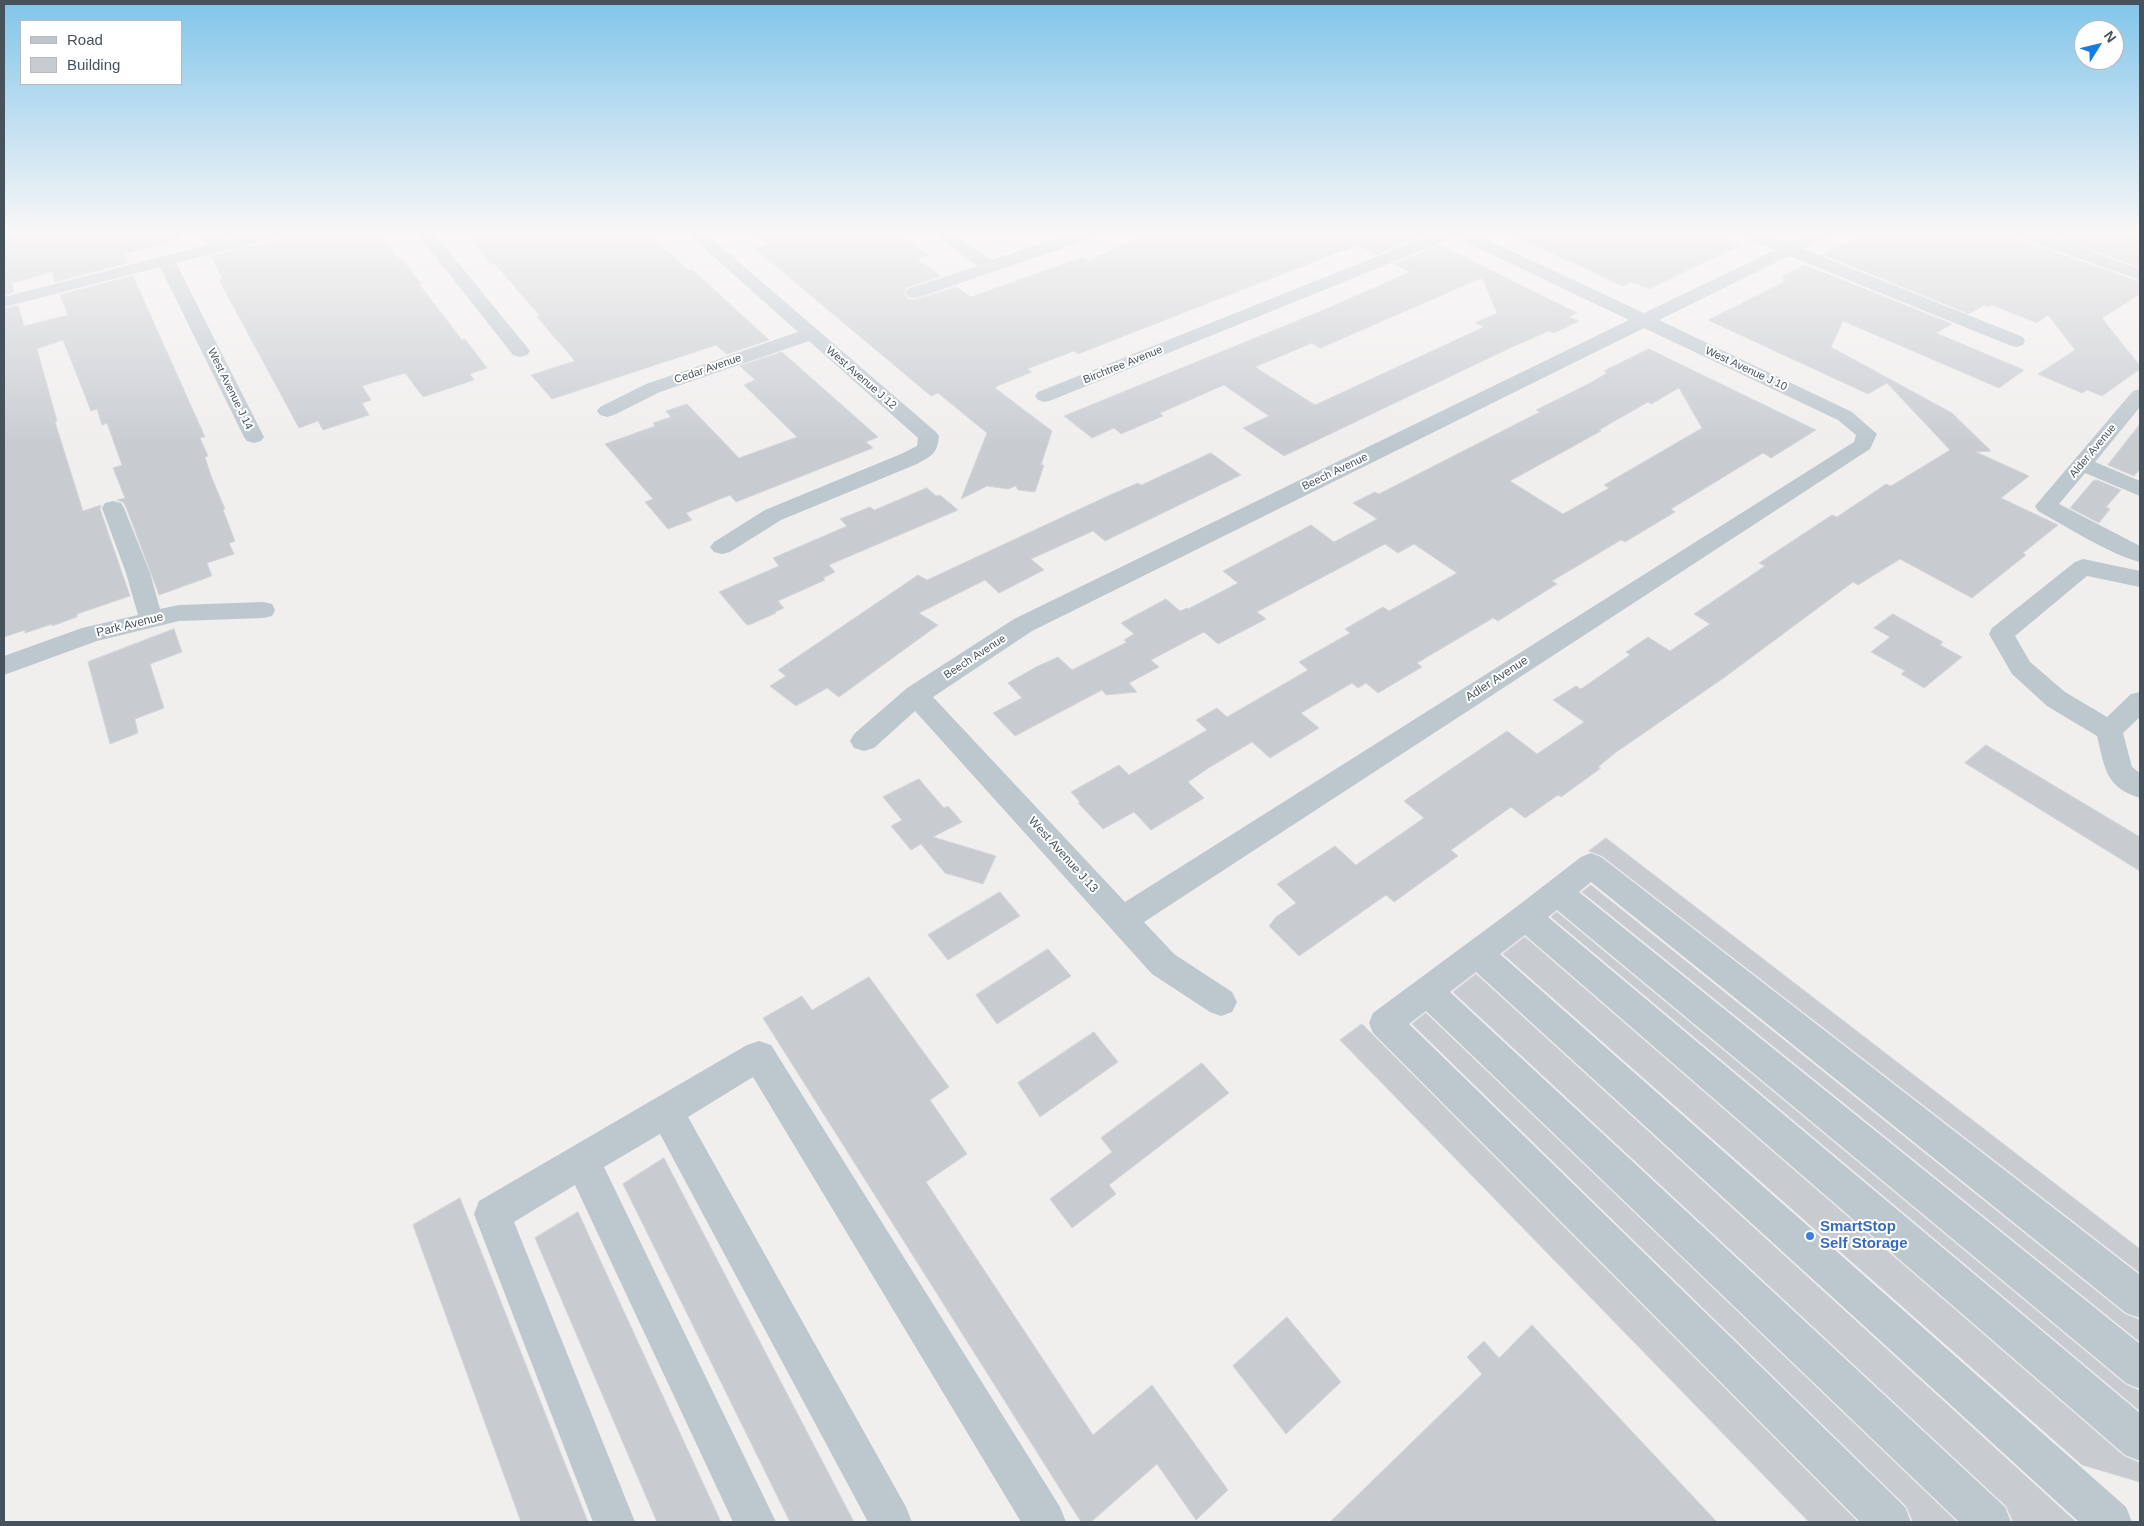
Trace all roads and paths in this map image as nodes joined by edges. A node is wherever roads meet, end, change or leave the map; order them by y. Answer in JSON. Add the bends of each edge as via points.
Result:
{"nodes":[{"id":1,"x":187,"y":303,"type":"edge"},
{"id":2,"x":481,"y":303,"type":"edge"},
{"id":3,"x":776,"y":303,"type":"edge"},
{"id":4,"x":1275,"y":303,"type":"edge"},
{"id":5,"x":1608,"y":303,"type":"edge"},
{"id":6,"x":1678,"y":303,"type":"edge"},
{"id":7,"x":1921,"y":303,"type":"edge"},
{"id":8,"x":1643,"y":320,"type":"junction"},
{"id":9,"x":812,"y":334,"type":"junction"},
{"id":10,"x":2016,"y":341,"type":"dead end"},
{"id":11,"x":520,"y":351,"type":"dead end"},
{"id":12,"x":2140,"y":395,"type":"edge"},
{"id":13,"x":1044,"y":396,"type":"dead end"},
{"id":14,"x":607,"y":411,"type":"dead end"},
{"id":15,"x":2119,"y":420,"type":"junction"},
{"id":16,"x":2140,"y":428,"type":"edge"},
{"id":17,"x":1867,"y":434,"type":"joint"},
{"id":18,"x":254,"y":437,"type":"dead end"},
{"id":19,"x":2082,"y":464,"type":"junction"},
{"id":20,"x":2140,"y":489,"type":"edge"},
{"id":21,"x":113,"y":508,"type":"dead end"},
{"id":22,"x":722,"y":547,"type":"dead end"},
{"id":23,"x":2140,"y":554,"type":"edge"},
{"id":24,"x":2140,"y":580,"type":"edge"},
{"id":25,"x":262,"y":610,"type":"dead end"},
{"id":26,"x":151,"y":620,"type":"junction"},
{"id":27,"x":4,"y":666,"type":"edge"},
{"id":28,"x":916,"y":695,"type":"junction"},
{"id":29,"x":2140,"y":701,"type":"edge"},
{"id":30,"x":2109,"y":731,"type":"junction"},
{"id":31,"x":864,"y":741,"type":"dead end"},
{"id":32,"x":2140,"y":787,"type":"edge"},
{"id":33,"x":1557,"y":892,"type":"junction"},
{"id":34,"x":1526,"y":917,"type":"junction"},
{"id":35,"x":1122,"y":920,"type":"junction"},
{"id":36,"x":1477,"y":953,"type":"junction"},
{"id":37,"x":1427,"y":991,"type":"junction"},
{"id":38,"x":1221,"y":1002,"type":"dead end"},
{"id":39,"x":666,"y":1111,"type":"junction"},
{"id":40,"x":582,"y":1161,"type":"junction"},
{"id":41,"x":2140,"y":1299,"type":"edge"},
{"id":42,"x":2140,"y":1369,"type":"edge"},
{"id":43,"x":2140,"y":1440,"type":"edge"},
{"id":44,"x":614,"y":1522,"type":"edge"},
{"id":45,"x":755,"y":1522,"type":"edge"},
{"id":46,"x":891,"y":1522,"type":"edge"},
{"id":47,"x":1045,"y":1522,"type":"edge"},
{"id":48,"x":1890,"y":1522,"type":"edge"},
{"id":49,"x":1990,"y":1522,"type":"edge"},
{"id":50,"x":2111,"y":1522,"type":"edge"}],
"edges":[{"from":1,"to":18,"type":"street","name":"West Avenue J 14"},
{"from":2,"to":11,"type":"street"},
{"from":3,"to":9,"type":"street","name":"West Avenue J 12"},
{"from":4,"to":13,"type":"street","name":"Birchtree Avenue"},
{"from":5,"to":8,"type":"street","name":"West Avenue J 10"},
{"from":6,"to":8,"type":"street","name":"Beech Avenue"},
{"from":7,"to":10,"type":"street"},
{"from":8,"to":17,"type":"street","name":"West Avenue J 10","via":[[1845,416]]},
{"from":8,"to":28,"type":"street","name":"Beech Avenue","via":[[1022,625]]},
{"from":9,"to":14,"type":"street","name":"Cedar Avenue","via":[[653,388]]},
{"from":9,"to":22,"type":"street","name":"West Avenue J 12","via":[[929,436],[927,449],[773,515]]},
{"from":12,"to":15,"type":"street","name":"Alder Avenue"},
{"from":15,"to":16,"type":"street"},
{"from":15,"to":19,"type":"street","name":"Alder Avenue"},
{"from":17,"to":35,"type":"street","name":"Adler Avenue","via":[[1864,445]]},
{"from":19,"to":20,"type":"street"},
{"from":19,"to":23,"type":"street","name":"Alder Avenue","via":[[2046,506]]},
{"from":21,"to":26,"type":"street","via":[[138,573]]},
{"from":24,"to":30,"type":"street","via":[[2083,567],[2001,634],[2021,668],[2056,699]]},
{"from":25,"to":26,"type":"street","name":"Park Avenue","via":[[179,613]]},
{"from":26,"to":27,"type":"street","name":"Park Avenue","via":[[91,634]]},
{"from":28,"to":31,"type":"street","name":"Beech Avenue"},
{"from":28,"to":35,"type":"street","name":"West Avenue J 13"},
{"from":29,"to":30,"type":"street"},
{"from":30,"to":32,"type":"street","via":[[2120,773]]},
{"from":33,"to":34,"type":"street"},
{"from":33,"to":41,"type":"street","via":[[1591,865]]},
{"from":33,"to":42,"type":"street"},
{"from":34,"to":36,"type":"street"},
{"from":34,"to":43,"type":"street"},
{"from":35,"to":38,"type":"street","name":"West Avenue J 13","via":[[1163,964]]},
{"from":36,"to":37,"type":"street"},
{"from":36,"to":50,"type":"street"},
{"from":37,"to":48,"type":"street","via":[[1385,1023]]},
{"from":37,"to":49,"type":"street"},
{"from":39,"to":40,"type":"street"},
{"from":39,"to":46,"type":"street"},
{"from":39,"to":47,"type":"street","via":[[759,1056]]},
{"from":40,"to":44,"type":"street","via":[[492,1214]]},
{"from":40,"to":45,"type":"street"}]}
